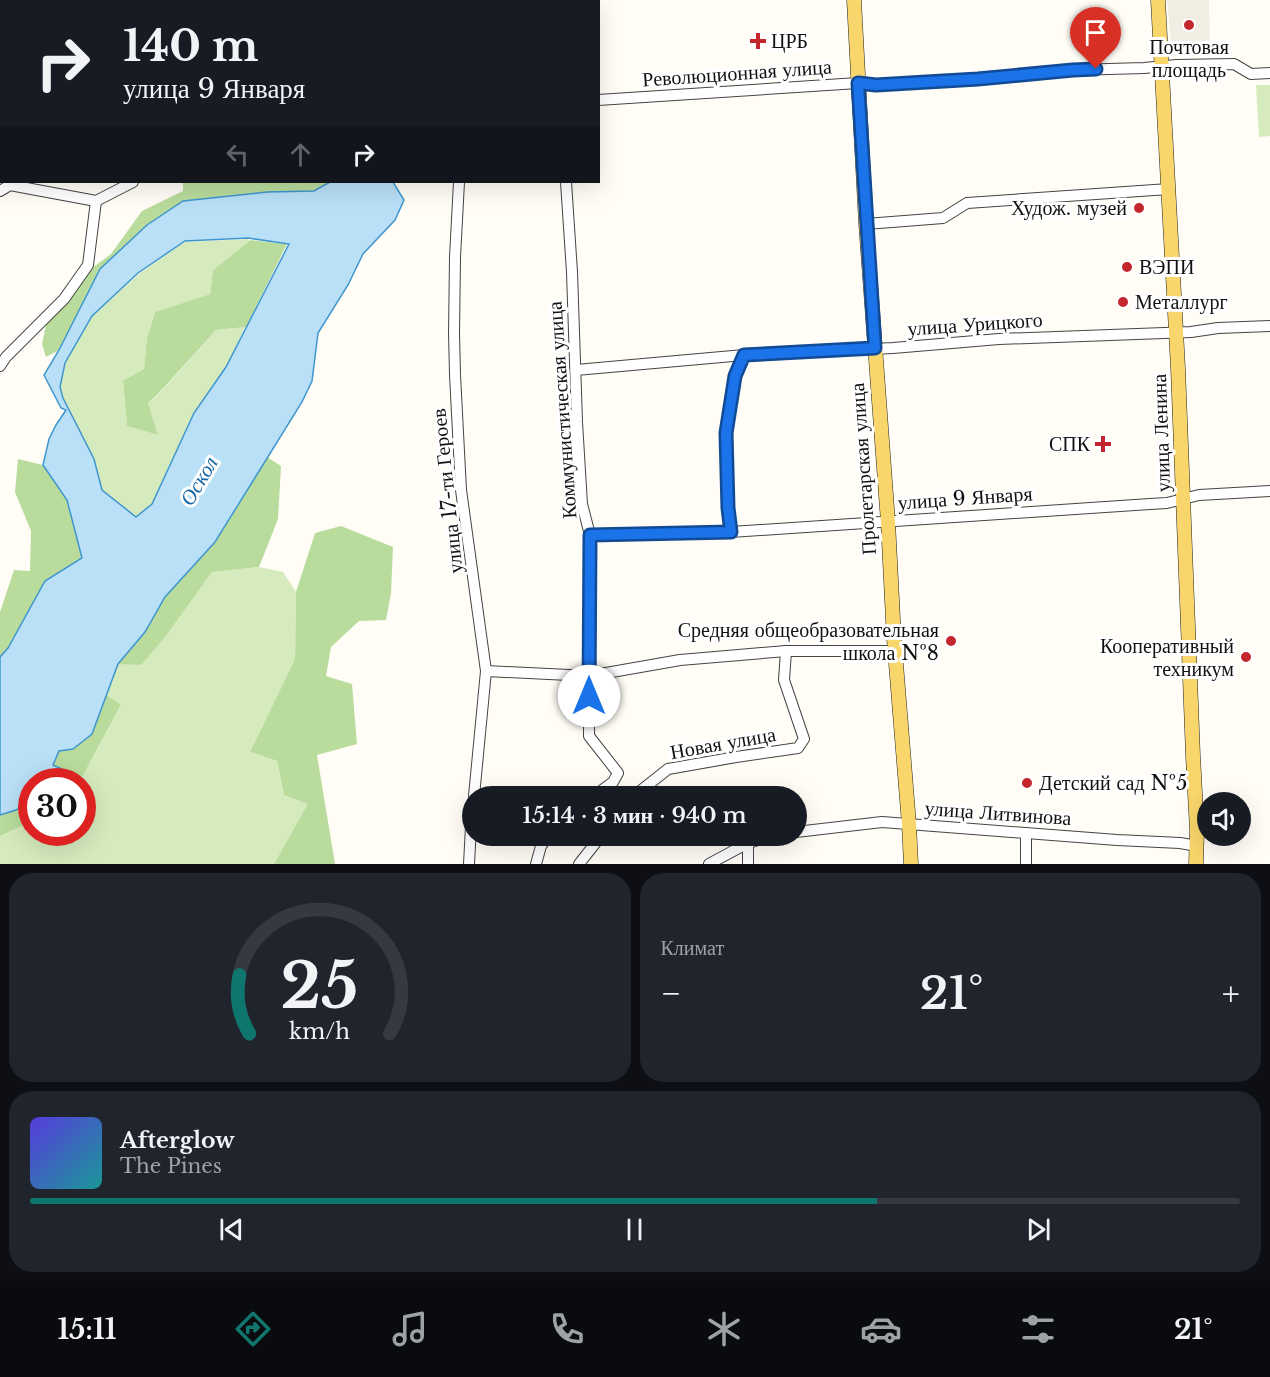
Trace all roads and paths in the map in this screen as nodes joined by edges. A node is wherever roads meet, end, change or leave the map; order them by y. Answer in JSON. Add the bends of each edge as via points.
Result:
{"nodes":[{"id":1,"x":854,"y":0,"type":"edge"},
{"id":2,"x":1158,"y":0,"type":"edge"},
{"id":3,"x":1162,"y":66,"type":"junction"},
{"id":4,"x":1270,"y":73,"type":"edge"},
{"id":5,"x":858,"y":83,"type":"junction"},
{"id":6,"x":600,"y":100,"type":"edge"},
{"id":7,"x":131,"y":183,"type":"edge"},
{"id":8,"x":459,"y":183,"type":"edge"},
{"id":9,"x":566,"y":183,"type":"edge"},
{"id":10,"x":1169,"y":189,"type":"junction"},
{"id":11,"x":0,"y":191,"type":"edge"},
{"id":12,"x":96,"y":201,"type":"junction"},
{"id":13,"x":866,"y":224,"type":"junction"},
{"id":14,"x":1270,"y":326,"type":"edge"},
{"id":15,"x":1176,"y":332,"type":"junction"},
{"id":16,"x":875,"y":348,"type":"junction"},
{"id":17,"x":744,"y":355,"type":"junction"},
{"id":18,"x":0,"y":366,"type":"edge"},
{"id":19,"x":576,"y":370,"type":"junction"},
{"id":20,"x":1270,"y":491,"type":"edge"},
{"id":21,"x":1184,"y":499,"type":"junction"},
{"id":22,"x":888,"y":522,"type":"junction"},
{"id":23,"x":731,"y":532,"type":"junction"},
{"id":24,"x":590,"y":535,"type":"junction"},
{"id":25,"x":786,"y":651,"type":"junction"},
{"id":26,"x":895,"y":651,"type":"junction"},
{"id":27,"x":486,"y":671,"type":"junction"},
{"id":28,"x":589,"y":676,"type":"junction"},
{"id":29,"x":475,"y":786,"type":"edge"},
{"id":30,"x":608,"y":786,"type":"edge"},
{"id":31,"x":647,"y":786,"type":"edge"},
{"id":32,"x":909,"y":824,"type":"junction"},
{"id":33,"x":807,"y":831,"type":"edge"},
{"id":34,"x":1026,"y":833,"type":"junction"},
{"id":35,"x":470,"y":846,"type":"edge"},
{"id":36,"x":541,"y":846,"type":"edge"},
{"id":37,"x":593,"y":846,"type":"edge"},
{"id":38,"x":742,"y":846,"type":"edge"},
{"id":39,"x":748,"y":846,"type":"edge"},
{"id":40,"x":1197,"y":846,"type":"junction"},
{"id":41,"x":470,"y":864,"type":"edge"},
{"id":42,"x":536,"y":864,"type":"edge"},
{"id":43,"x":579,"y":864,"type":"edge"},
{"id":44,"x":709,"y":864,"type":"edge"},
{"id":45,"x":748,"y":864,"type":"edge"},
{"id":46,"x":911,"y":864,"type":"edge"},
{"id":47,"x":1026,"y":864,"type":"edge"},
{"id":48,"x":1196,"y":864,"type":"edge"}],
"edges":[{"from":1,"to":5,"type":"main road","name":"Пролетарская улица"},
{"from":2,"to":3,"type":"main road","name":"улица Ленина"},
{"from":3,"to":4,"type":"street","name":"Революционная улица","via":[[1234,64],[1251,74]]},
{"from":3,"to":5,"type":"street","name":"Революционная улица","via":[[876,85]]},
{"from":3,"to":10,"type":"main road","name":"улица Ленина"},
{"from":5,"to":6,"type":"street","name":"Революционная улица"},
{"from":5,"to":13,"type":"main road","name":"Пролетарская улица"},
{"from":7,"to":12,"type":"street"},
{"from":8,"to":27,"type":"street","name":"улица 17-ти Героев","via":[[454,375],[461,490]]},
{"from":9,"to":19,"type":"street","name":"Коммунистическая улица"},
{"from":10,"to":13,"type":"street","via":[[967,203],[943,218]]},
{"from":10,"to":15,"type":"main road","name":"улица Ленина"},
{"from":11,"to":12,"type":"street","via":[[10,184]]},
{"from":12,"to":18,"type":"street","via":[[88,265],[64,299]]},
{"from":13,"to":16,"type":"main road","name":"Пролетарская улица"},
{"from":14,"to":15,"type":"street","name":"улица Урицкого"},
{"from":15,"to":16,"type":"street","name":"улица Урицкого"},
{"from":15,"to":21,"type":"main road","name":"улица Ленина"},
{"from":16,"to":17,"type":"street","name":"улица Урицкого"},
{"from":16,"to":22,"type":"main road","name":"Пролетарская улица"},
{"from":17,"to":19,"type":"street","name":"улица Урицкого"},
{"from":17,"to":23,"type":"street","via":[[735,376],[726,433]]},
{"from":19,"to":24,"type":"street","name":"Коммунистическая улица","via":[[582,504]]},
{"from":20,"to":21,"type":"street","name":"улица 9 Января"},
{"from":21,"to":22,"type":"street","name":"улица 9 Января"},
{"from":21,"to":40,"type":"main road","name":"улица Ленина"},
{"from":22,"to":23,"type":"street","name":"улица 9 Января"},
{"from":22,"to":26,"type":"main road","name":"Пролетарская улица"},
{"from":23,"to":24,"type":"street","name":"улица 9 Января"},
{"from":24,"to":28,"type":"street","name":"Коммунистическая улица"},
{"from":25,"to":26,"type":"street"},
{"from":25,"to":28,"type":"street","via":[[680,660]]},
{"from":25,"to":31,"type":"street","name":"Новая улица","via":[[784,680],[804,739],[798,748],[668,769]]},
{"from":26,"to":32,"type":"main road","name":"Пролетарская улица"},
{"from":27,"to":28,"type":"street"},
{"from":27,"to":29,"type":"street","name":"улица 17-ти Героев"},
{"from":28,"to":30,"type":"street","name":"Коммунистическая улица","via":[[589,736],[618,773]]},
{"from":32,"to":33,"type":"street","name":"улица Литвинова","via":[[882,822]]},
{"from":32,"to":34,"type":"street","name":"улица Литвинова"},
{"from":32,"to":46,"type":"main road","name":"Пролетарская улица"},
{"from":34,"to":40,"type":"street","name":"улица Литвинова"},
{"from":34,"to":47,"type":"street"},
{"from":35,"to":41,"type":"street"},
{"from":36,"to":42,"type":"street"},
{"from":37,"to":43,"type":"street"},
{"from":38,"to":44,"type":"street"},
{"from":39,"to":45,"type":"street"},
{"from":40,"to":48,"type":"main road","name":"улица Ленина"}]}
